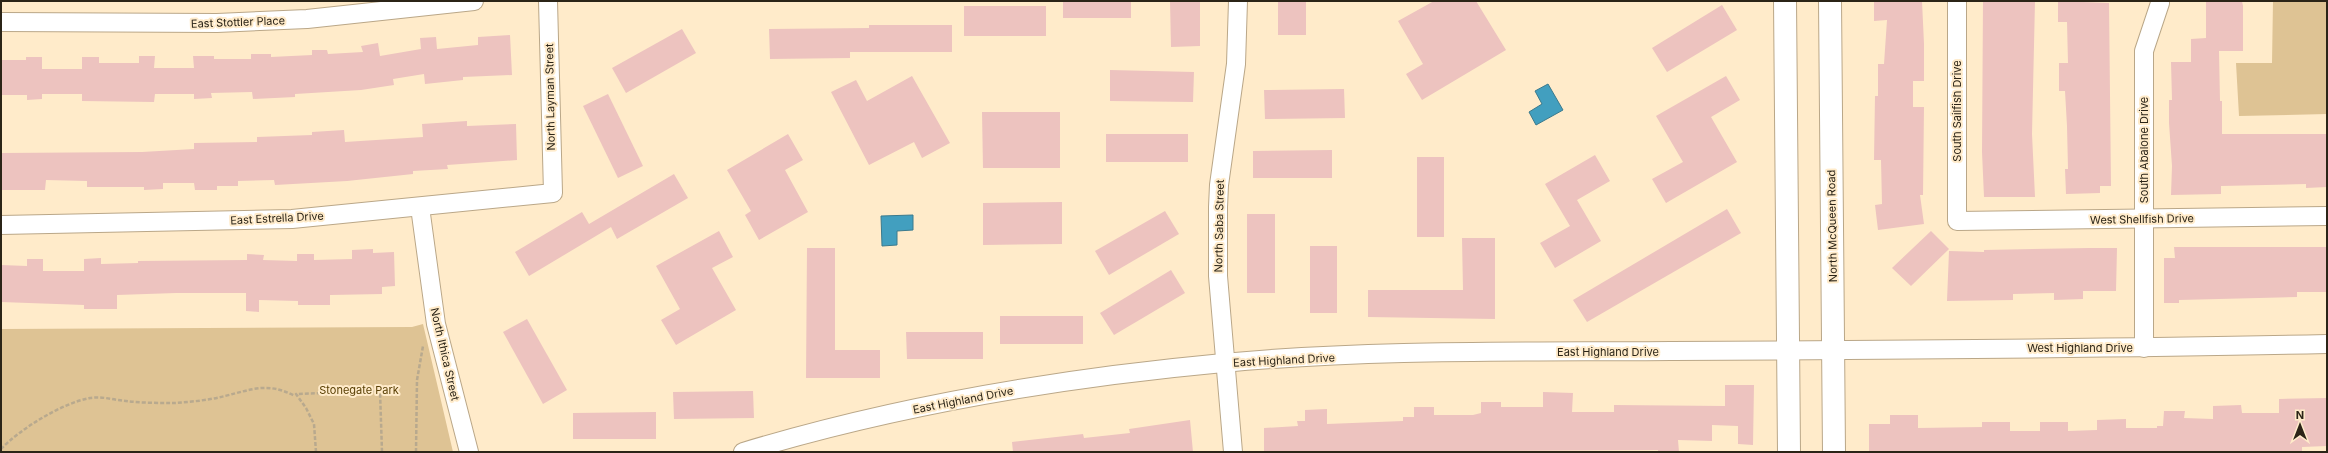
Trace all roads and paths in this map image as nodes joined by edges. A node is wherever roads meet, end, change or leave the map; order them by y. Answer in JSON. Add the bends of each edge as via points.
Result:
{"nodes":[{"id":1,"x":474,"y":1,"type":"edge"},
{"id":2,"x":548,"y":1,"type":"edge"},
{"id":3,"x":1238,"y":1,"type":"edge"},
{"id":4,"x":1785,"y":1,"type":"edge"},
{"id":5,"x":1830,"y":1,"type":"edge"},
{"id":6,"x":1958,"y":1,"type":"edge"},
{"id":7,"x":2160,"y":2,"type":"dead end"},
{"id":8,"x":1,"y":22,"type":"edge"},
{"id":9,"x":553,"y":194,"type":"joint"},
{"id":10,"x":420,"y":207,"type":"junction"},
{"id":11,"x":2327,"y":216,"type":"edge"},
{"id":12,"x":2144,"y":219,"type":"junction"},
{"id":13,"x":1958,"y":221,"type":"joint"},
{"id":14,"x":1,"y":225,"type":"edge"},
{"id":15,"x":440,"y":339,"type":"junction"},
{"id":16,"x":2327,"y":344,"type":"edge"},
{"id":17,"x":2144,"y":348,"type":"junction"},
{"id":18,"x":1788,"y":350,"type":"junction"},
{"id":19,"x":1833,"y":350,"type":"junction"},
{"id":20,"x":1224,"y":363,"type":"junction"},
{"id":21,"x":295,"y":396,"type":"junction"},
{"id":22,"x":1,"y":449,"type":"edge"},
{"id":23,"x":316,"y":452,"type":"edge"},
{"id":24,"x":382,"y":452,"type":"edge"},
{"id":25,"x":416,"y":452,"type":"edge"},
{"id":26,"x":468,"y":452,"type":"edge"},
{"id":27,"x":743,"y":452,"type":"edge"},
{"id":28,"x":1233,"y":452,"type":"edge"},
{"id":29,"x":1788,"y":452,"type":"edge"},
{"id":30,"x":1834,"y":452,"type":"edge"}],
"edges":[{"from":1,"to":8,"type":"street","name":"East Stottler Place","via":[[307,19],[217,23]]},
{"from":2,"to":9,"type":"street","name":"North Layman Street"},
{"from":3,"to":20,"type":"street","name":"North Saba Street","via":[[1236,64],[1218,207],[1218,276]]},
{"from":4,"to":18,"type":"main road"},
{"from":5,"to":19,"type":"main road","name":"North McQueen Road"},
{"from":6,"to":13,"type":"street","name":"South Sailfish Drive"},
{"from":7,"to":12,"type":"street","name":"South Abalone Drive","via":[[2144,51]]},
{"from":9,"to":10,"type":"street","name":"East Estrella Drive"},
{"from":10,"to":14,"type":"street","name":"East Estrella Drive","via":[[292,219]]},
{"from":10,"to":15,"type":"street","name":"North Ithica Street"},
{"from":11,"to":12,"type":"street","name":"West Shellfish Drive"},
{"from":12,"to":13,"type":"street","name":"West Shellfish Drive"},
{"from":12,"to":17,"type":"street","name":"South Abalone Drive"},
{"from":15,"to":25,"type":"path","via":[[423,346],[421,354],[417,380]]},
{"from":15,"to":26,"type":"street","name":"North Ithica Street"},
{"from":16,"to":17,"type":"street","name":"West Highland Drive"},
{"from":17,"to":19,"type":"street","name":"West Highland Drive"},
{"from":18,"to":19,"type":"street","name":"East Highland Drive"},
{"from":18,"to":20,"type":"street","name":"East Highland Drive","via":[[1415,353]]},
{"from":18,"to":29,"type":"main road"},
{"from":19,"to":30,"type":"main road","name":"North McQueen Road"},
{"from":20,"to":27,"type":"street","name":"East Highland Drive","via":[[1058,383],[924,407],[796,436]]},
{"from":20,"to":28,"type":"street","name":"North Saba Street"},
{"from":21,"to":22,"type":"path","via":[[285,391],[261,387],[224,396],[174,403],[90,398],[46,416],[8,441]]},
{"from":21,"to":23,"type":"path","via":[[306,408],[314,424]]},
{"from":21,"to":24,"type":"path","via":[[299,393],[380,391]]}]}
